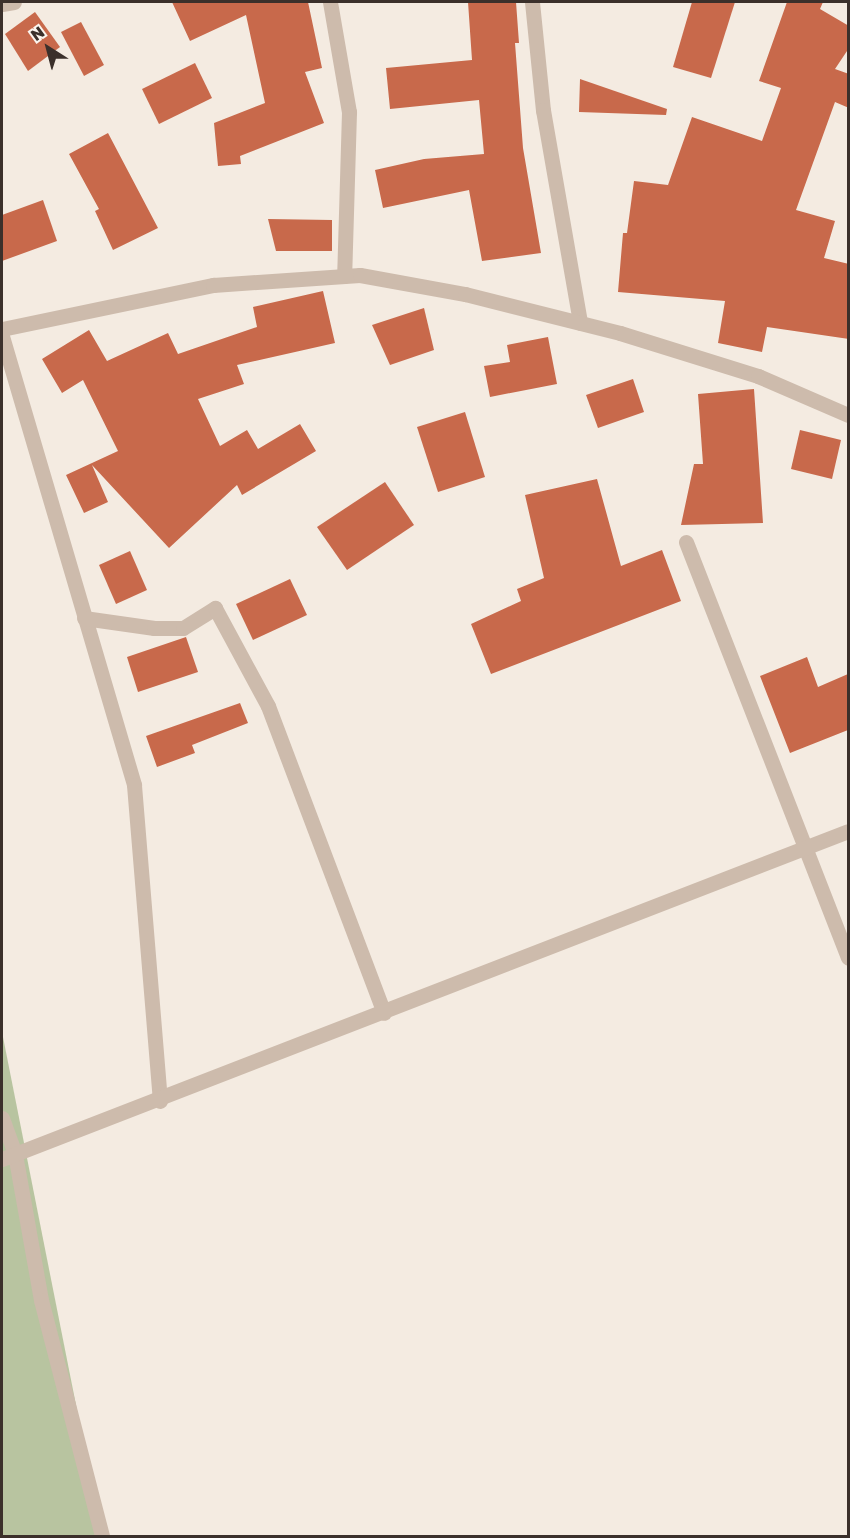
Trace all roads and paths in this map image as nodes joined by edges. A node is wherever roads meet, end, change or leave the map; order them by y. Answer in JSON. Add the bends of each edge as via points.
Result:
{"nodes":[{"id":1,"x":14,"y":2,"type":"edge"},
{"id":2,"x":330,"y":2,"type":"edge"},
{"id":3,"x":532,"y":2,"type":"edge"},
{"id":4,"x":2,"y":4,"type":"edge"},
{"id":5,"x":344,"y":276,"type":"junction"},
{"id":6,"x":580,"y":323,"type":"junction"},
{"id":7,"x":2,"y":329,"type":"edge"},
{"id":8,"x":2,"y":336,"type":"edge"},
{"id":9,"x":849,"y":415,"type":"edge"},
{"id":10,"x":686,"y":542,"type":"dead end"},
{"id":11,"x":84,"y":618,"type":"junction"},
{"id":12,"x":849,"y":831,"type":"edge"},
{"id":13,"x":806,"y":848,"type":"junction"},
{"id":14,"x":849,"y":958,"type":"edge"},
{"id":15,"x":384,"y":1013,"type":"junction"},
{"id":16,"x":159,"y":1101,"type":"junction"},
{"id":17,"x":2,"y":1118,"type":"edge"},
{"id":18,"x":7,"y":1157,"type":"edge"},
{"id":19,"x":102,"y":1536,"type":"edge"}],
"edges":[{"from":1,"to":4,"type":"street"},
{"from":2,"to":5,"type":"street","via":[[348,112]]},
{"from":3,"to":6,"type":"street","via":[[543,110]]},
{"from":5,"to":6,"type":"street","via":[[360,275],[465,294]]},
{"from":5,"to":7,"type":"street","via":[[213,285]]},
{"from":6,"to":9,"type":"street","via":[[758,376]]},
{"from":8,"to":11,"type":"street"},
{"from":10,"to":13,"type":"street"},
{"from":11,"to":15,"type":"street","via":[[183,628],[214,608],[268,706]]},
{"from":11,"to":16,"type":"street","via":[[134,785]]},
{"from":12,"to":13,"type":"street"},
{"from":13,"to":14,"type":"street"},
{"from":13,"to":15,"type":"street"},
{"from":15,"to":16,"type":"street"},
{"from":16,"to":18,"type":"street"},
{"from":17,"to":18,"type":"street"},
{"from":18,"to":19,"type":"street"}]}
